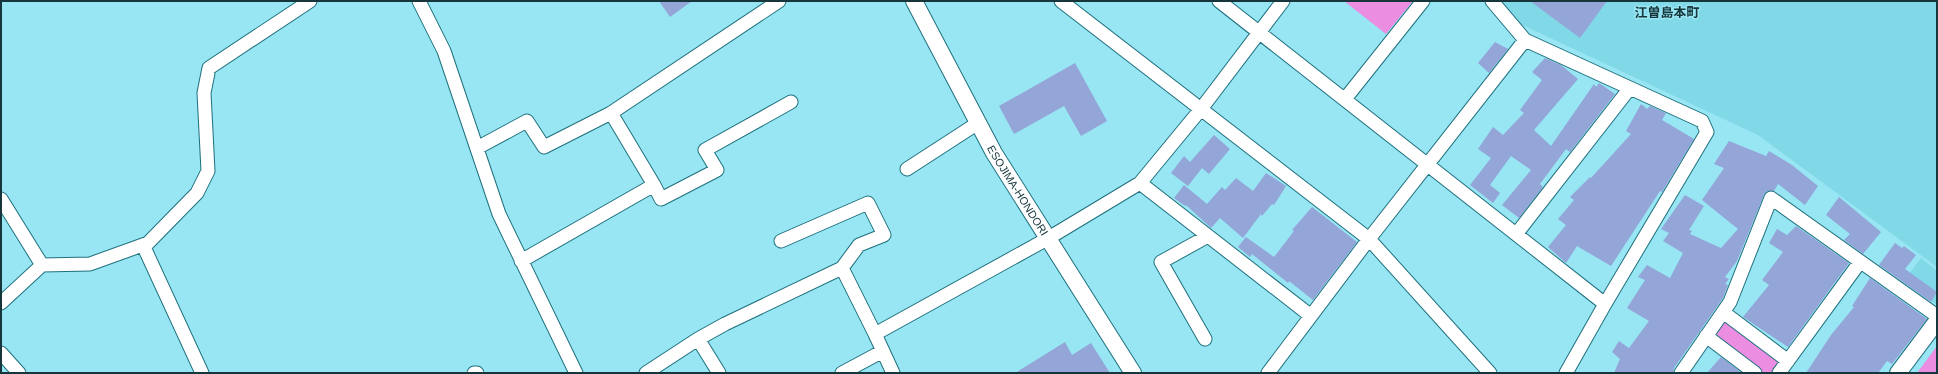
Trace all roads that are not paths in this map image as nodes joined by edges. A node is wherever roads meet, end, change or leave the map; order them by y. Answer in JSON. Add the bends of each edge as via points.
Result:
{"nodes":[{"id":1,"x":310,"y":1,"type":"edge"},
{"id":2,"x":779,"y":1,"type":"edge"},
{"id":3,"x":914,"y":1,"type":"edge"},
{"id":4,"x":1061,"y":1,"type":"edge"},
{"id":5,"x":1219,"y":1,"type":"edge"},
{"id":6,"x":1284,"y":1,"type":"edge"},
{"id":7,"x":1423,"y":1,"type":"edge"},
{"id":8,"x":1492,"y":1,"type":"edge"},
{"id":9,"x":421,"y":2,"type":"edge"},
{"id":10,"x":1259,"y":32,"type":"junction"},
{"id":11,"x":1525,"y":40,"type":"junction"},
{"id":12,"x":1630,"y":88,"type":"junction"},
{"id":13,"x":1344,"y":99,"type":"junction"},
{"id":14,"x":791,"y":102,"type":"dead end"},
{"id":15,"x":1201,"y":109,"type":"junction"},
{"id":16,"x":610,"y":113,"type":"junction"},
{"id":17,"x":978,"y":123,"type":"junction"},
{"id":18,"x":477,"y":148,"type":"junction"},
{"id":19,"x":1428,"y":165,"type":"junction"},
{"id":20,"x":907,"y":169,"type":"dead end"},
{"id":21,"x":1140,"y":183,"type":"junction"},
{"id":22,"x":654,"y":186,"type":"junction"},
{"id":23,"x":1,"y":199,"type":"edge"},
{"id":24,"x":1517,"y":233,"type":"junction"},
{"id":25,"x":1208,"y":236,"type":"junction"},
{"id":26,"x":1047,"y":239,"type":"junction"},
{"id":27,"x":1369,"y":239,"type":"junction"},
{"id":28,"x":781,"y":241,"type":"dead end"},
{"id":29,"x":143,"y":245,"type":"junction"},
{"id":30,"x":521,"y":261,"type":"junction"},
{"id":31,"x":1860,"y":262,"type":"junction"},
{"id":32,"x":42,"y":264,"type":"junction"},
{"id":33,"x":842,"y":268,"type":"junction"},
{"id":34,"x":1,"y":303,"type":"edge"},
{"id":35,"x":1605,"y":304,"type":"junction"},
{"id":36,"x":1723,"y":312,"type":"junction"},
{"id":37,"x":1312,"y":316,"type":"junction"},
{"id":38,"x":1937,"y":316,"type":"edge"},
{"id":39,"x":1937,"y":321,"type":"edge"},
{"id":40,"x":875,"y":334,"type":"junction"},
{"id":41,"x":1706,"y":336,"type":"junction"},
{"id":42,"x":698,"y":339,"type":"junction"},
{"id":43,"x":1205,"y":339,"type":"dead end"},
{"id":44,"x":883,"y":352,"type":"junction"},
{"id":45,"x":1,"y":353,"type":"edge"},
{"id":46,"x":1788,"y":361,"type":"junction"},
{"id":47,"x":19,"y":373,"type":"edge"},
{"id":48,"x":202,"y":373,"type":"edge"},
{"id":49,"x":474,"y":373,"type":"edge"},
{"id":50,"x":478,"y":373,"type":"edge"},
{"id":51,"x":576,"y":373,"type":"edge"},
{"id":52,"x":646,"y":373,"type":"edge"},
{"id":53,"x":719,"y":373,"type":"edge"},
{"id":54,"x":842,"y":373,"type":"edge"},
{"id":55,"x":893,"y":373,"type":"edge"},
{"id":56,"x":1133,"y":373,"type":"edge"},
{"id":57,"x":1268,"y":373,"type":"edge"},
{"id":58,"x":1490,"y":373,"type":"edge"},
{"id":59,"x":1566,"y":373,"type":"edge"},
{"id":60,"x":1681,"y":373,"type":"edge"},
{"id":61,"x":1755,"y":373,"type":"edge"},
{"id":62,"x":1779,"y":373,"type":"edge"},
{"id":63,"x":1898,"y":373,"type":"edge"}],
"edges":[{"from":1,"to":29,"type":"street","via":[[209,68],[204,93],[208,171],[197,193],[148,243]]},
{"from":2,"to":16,"type":"street"},
{"from":3,"to":17,"type":"street","name":"ESOJIMA-HONDORI"},
{"from":4,"to":15,"type":"street"},
{"from":5,"to":10,"type":"street"},
{"from":6,"to":10,"type":"street"},
{"from":7,"to":13,"type":"street"},
{"from":8,"to":11,"type":"street"},
{"from":9,"to":18,"type":"street","via":[[444,51]]},
{"from":10,"to":13,"type":"street"},
{"from":10,"to":15,"type":"street"},
{"from":11,"to":12,"type":"street"},
{"from":11,"to":19,"type":"street"},
{"from":12,"to":24,"type":"street"},
{"from":12,"to":35,"type":"street","via":[[1702,122],[1707,132]]},
{"from":13,"to":19,"type":"street"},
{"from":14,"to":22,"type":"street","via":[[705,150],[717,170],[661,199]]},
{"from":15,"to":21,"type":"street"},
{"from":15,"to":27,"type":"street"},
{"from":16,"to":18,"type":"street","via":[[544,147],[527,121]]},
{"from":16,"to":22,"type":"street"},
{"from":17,"to":20,"type":"street"},
{"from":17,"to":26,"type":"street","name":"ESOJIMA-HONDORI"},
{"from":18,"to":30,"type":"street","via":[[499,214]]},
{"from":19,"to":24,"type":"street"},
{"from":19,"to":27,"type":"street"},
{"from":21,"to":25,"type":"street"},
{"from":21,"to":26,"type":"street"},
{"from":22,"to":30,"type":"street"},
{"from":23,"to":32,"type":"street"},
{"from":24,"to":35,"type":"street"},
{"from":25,"to":37,"type":"street"},
{"from":25,"to":43,"type":"street","via":[[1161,262]]},
{"from":26,"to":40,"type":"street"},
{"from":26,"to":56,"type":"street","name":"ESOJIMA-HONDORI"},
{"from":27,"to":37,"type":"street"},
{"from":27,"to":58,"type":"street"},
{"from":28,"to":33,"type":"street","via":[[868,203],[884,235],[859,245]]},
{"from":29,"to":32,"type":"street","via":[[90,264]]},
{"from":29,"to":48,"type":"street"},
{"from":30,"to":51,"type":"street"},
{"from":31,"to":36,"type":"street","via":[[1771,198],[1730,302]]},
{"from":31,"to":38,"type":"street"},
{"from":31,"to":46,"type":"street"},
{"from":32,"to":34,"type":"street"},
{"from":33,"to":40,"type":"street"},
{"from":33,"to":42,"type":"street"},
{"from":35,"to":59,"type":"street"},
{"from":36,"to":41,"type":"street"},
{"from":36,"to":46,"type":"street"},
{"from":37,"to":57,"type":"street"},
{"from":39,"to":63,"type":"street"},
{"from":40,"to":44,"type":"street"},
{"from":41,"to":60,"type":"street"},
{"from":41,"to":61,"type":"street"},
{"from":42,"to":52,"type":"street"},
{"from":42,"to":53,"type":"street"},
{"from":44,"to":54,"type":"street"},
{"from":44,"to":55,"type":"street"},
{"from":45,"to":47,"type":"street"},
{"from":46,"to":62,"type":"street"},
{"from":49,"to":50,"type":"street"}]}
